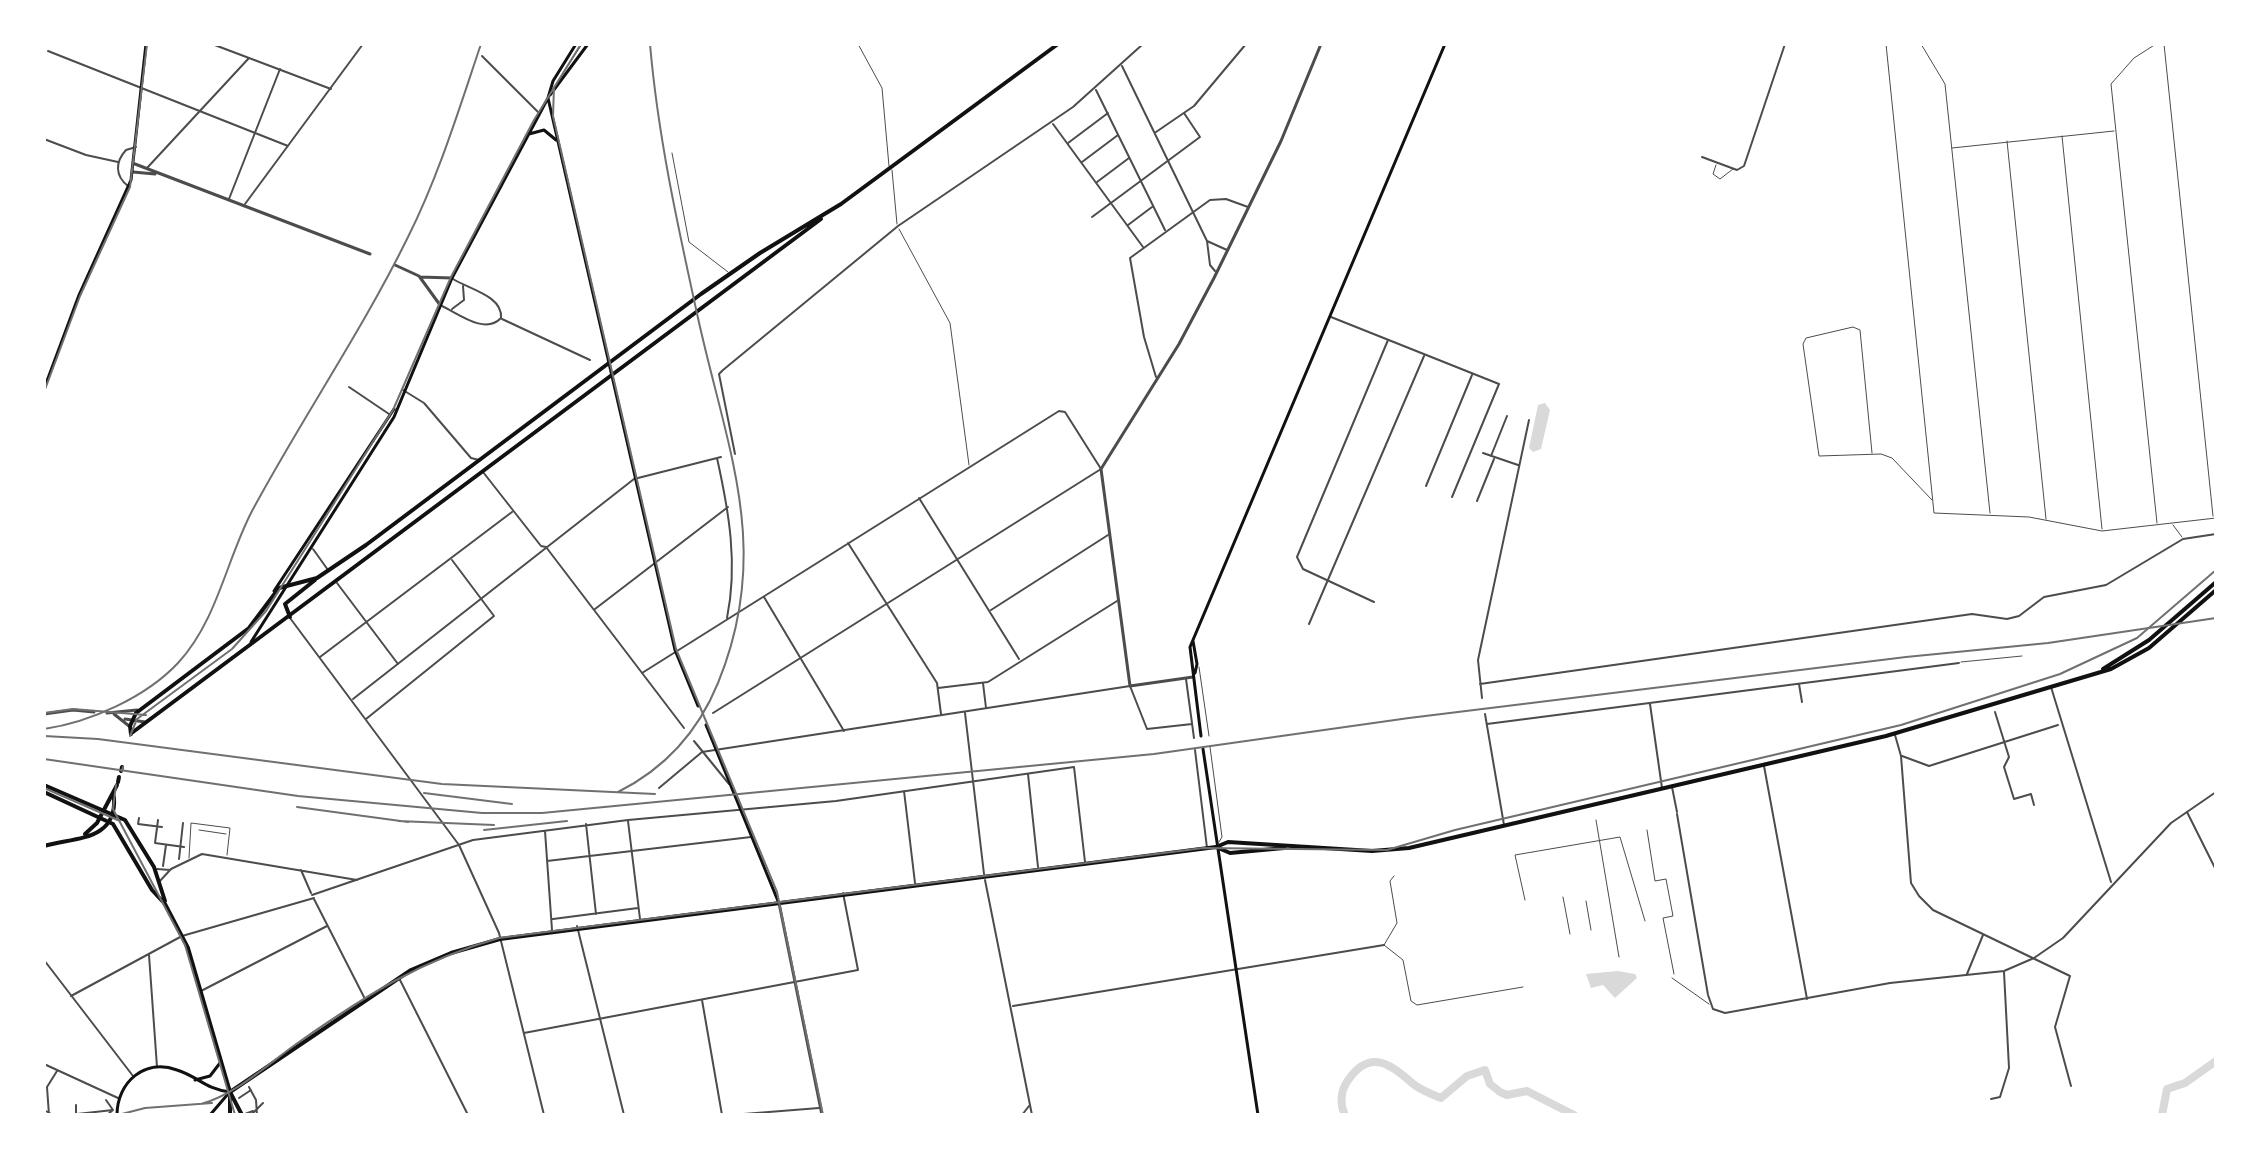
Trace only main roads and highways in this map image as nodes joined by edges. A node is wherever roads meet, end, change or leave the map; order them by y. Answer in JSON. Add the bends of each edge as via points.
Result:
{"nodes":[{"id":1,"x":146,"y":44,"type":"edge"},
{"id":2,"x":1058,"y":44,"type":"edge"},
{"id":3,"x":1445,"y":44,"type":"edge"},
{"id":4,"x":580,"y":46,"type":"edge"},
{"id":5,"x":548,"y":98,"type":"junction"},
{"id":6,"x":526,"y":137,"type":"junction"},
{"id":7,"x":558,"y":145,"type":"junction"},
{"id":8,"x":829,"y":213,"type":"junction"},
{"id":9,"x":609,"y":363,"type":"junction"},
{"id":10,"x":611,"y":376,"type":"junction"},
{"id":11,"x":44,"y":389,"type":"edge"},
{"id":12,"x":394,"y":409,"type":"junction"},
{"id":13,"x":480,"y":460,"type":"junction"},
{"id":14,"x":482,"y":471,"type":"junction"},
{"id":15,"x":317,"y":578,"type":"junction"},
{"id":16,"x":2216,"y":582,"type":"edge"},
{"id":17,"x":289,"y":584,"type":"junction"},
{"id":18,"x":2216,"y":590,"type":"edge"},
{"id":19,"x":274,"y":591,"type":"junction"},
{"id":20,"x":290,"y":617,"type":"junction"},
{"id":21,"x":1193,"y":641,"type":"junction"},
{"id":22,"x":244,"y":651,"type":"junction"},
{"id":23,"x":2097,"y":672,"type":"junction"},
{"id":24,"x":1193,"y":677,"type":"junction"},
{"id":25,"x":698,"y":706,"type":"dead end"},
{"id":26,"x":706,"y":725,"type":"dead end"},
{"id":27,"x":1201,"y":736,"type":"dead end"},
{"id":28,"x":1203,"y":749,"type":"dead end"},
{"id":29,"x":119,"y":776,"type":"dead end"},
{"id":30,"x":44,"y":785,"type":"edge"},
{"id":31,"x":44,"y":792,"type":"edge"},
{"id":32,"x":114,"y":797,"type":"junction"},
{"id":33,"x":105,"y":809,"type":"junction"},
{"id":34,"x":115,"y":814,"type":"junction"},
{"id":35,"x":101,"y":816,"type":"junction"},
{"id":36,"x":110,"y":822,"type":"junction"},
{"id":37,"x":83,"y":836,"type":"junction"},
{"id":38,"x":44,"y":846,"type":"edge"},
{"id":39,"x":1216,"y":847,"type":"junction"},
{"id":40,"x":1285,"y":848,"type":"junction"},
{"id":41,"x":778,"y":901,"type":"junction"},
{"id":42,"x":165,"y":904,"type":"junction"},
{"id":43,"x":221,"y":1060,"type":"junction"},
{"id":44,"x":194,"y":1080,"type":"junction"},
{"id":45,"x":230,"y":1092,"type":"junction"},
{"id":46,"x":117,"y":1115,"type":"edge"},
{"id":47,"x":210,"y":1115,"type":"edge"},
{"id":48,"x":230,"y":1115,"type":"edge"},
{"id":49,"x":246,"y":1115,"type":"edge"},
{"id":50,"x":1258,"y":1115,"type":"edge"}],
"edges":[{"from":1,"to":11,"type":"main road","via":[[129,186],[79,295]]},
{"from":2,"to":8,"type":"main road"},
{"from":3,"to":21,"type":"main road"},
{"from":4,"to":5,"type":"main road"},
{"from":4,"to":5,"type":"main road","via":[[553,81]]},
{"from":5,"to":6,"type":"main road"},
{"from":5,"to":7,"type":"main road"},
{"from":6,"to":7,"type":"main road","via":[[544,130]]},
{"from":6,"to":12,"type":"main road","via":[[452,278]]},
{"from":7,"to":9,"type":"main road"},
{"from":8,"to":9,"type":"main road","via":[[730,274]]},
{"from":8,"to":10,"type":"main road"},
{"from":9,"to":10,"type":"main road"},
{"from":9,"to":13,"type":"main road"},
{"from":10,"to":14,"type":"main road"},
{"from":10,"to":25,"type":"main road","via":[[675,650]]},
{"from":12,"to":17,"type":"main road","via":[[394,417]]},
{"from":12,"to":19,"type":"main road"},
{"from":13,"to":14,"type":"main road"},
{"from":13,"to":15,"type":"main road"},
{"from":14,"to":20,"type":"main road"},
{"from":15,"to":17,"type":"main road"},
{"from":15,"to":20,"type":"main road","via":[[285,604]]},
{"from":16,"to":23,"type":"main road","via":[[2149,640]]},
{"from":17,"to":19,"type":"main road"},
{"from":17,"to":22,"type":"main road"},
{"from":18,"to":23,"type":"main road","via":[[2129,660]]},
{"from":19,"to":22,"type":"main road","via":[[249,628],[141,709],[130,723],[131,734]]},
{"from":20,"to":22,"type":"main road"},
{"from":21,"to":24,"type":"main road"},
{"from":21,"to":24,"type":"main road"},
{"from":23,"to":40,"type":"main road","via":[[1895,733],[1504,826],[1385,851]]},
{"from":24,"to":27,"type":"main road"},
{"from":26,"to":41,"type":"main road"},
{"from":28,"to":39,"type":"main road"},
{"from":29,"to":32,"type":"main road"},
{"from":30,"to":33,"type":"main road"},
{"from":31,"to":35,"type":"main road"},
{"from":32,"to":33,"type":"main road"},
{"from":32,"to":34,"type":"main road"},
{"from":33,"to":34,"type":"main road"},
{"from":33,"to":35,"type":"main road"},
{"from":34,"to":36,"type":"main road"},
{"from":34,"to":42,"type":"main road","via":[[129,825],[154,867]]},
{"from":35,"to":36,"type":"main road"},
{"from":35,"to":37,"type":"main road"},
{"from":36,"to":37,"type":"main road"},
{"from":36,"to":42,"type":"main road"},
{"from":37,"to":38,"type":"main road"},
{"from":39,"to":40,"type":"main road","via":[[1268,842]]},
{"from":39,"to":40,"type":"main road","via":[[1230,853]]},
{"from":39,"to":41,"type":"main road"},
{"from":39,"to":50,"type":"main road"},
{"from":41,"to":45,"type":"main road","via":[[552,930],[447,954],[399,977]]},
{"from":42,"to":43,"type":"main road","via":[[182,936]]},
{"from":43,"to":44,"type":"main road","via":[[210,1076]]},
{"from":43,"to":45,"type":"main road"},
{"from":44,"to":45,"type":"main road"},
{"from":44,"to":46,"type":"main road","via":[[179,1070],[157,1067],[133,1076],[118,1098]]},
{"from":45,"to":47,"type":"main road"},
{"from":45,"to":48,"type":"main road"},
{"from":45,"to":49,"type":"main road"}]}
